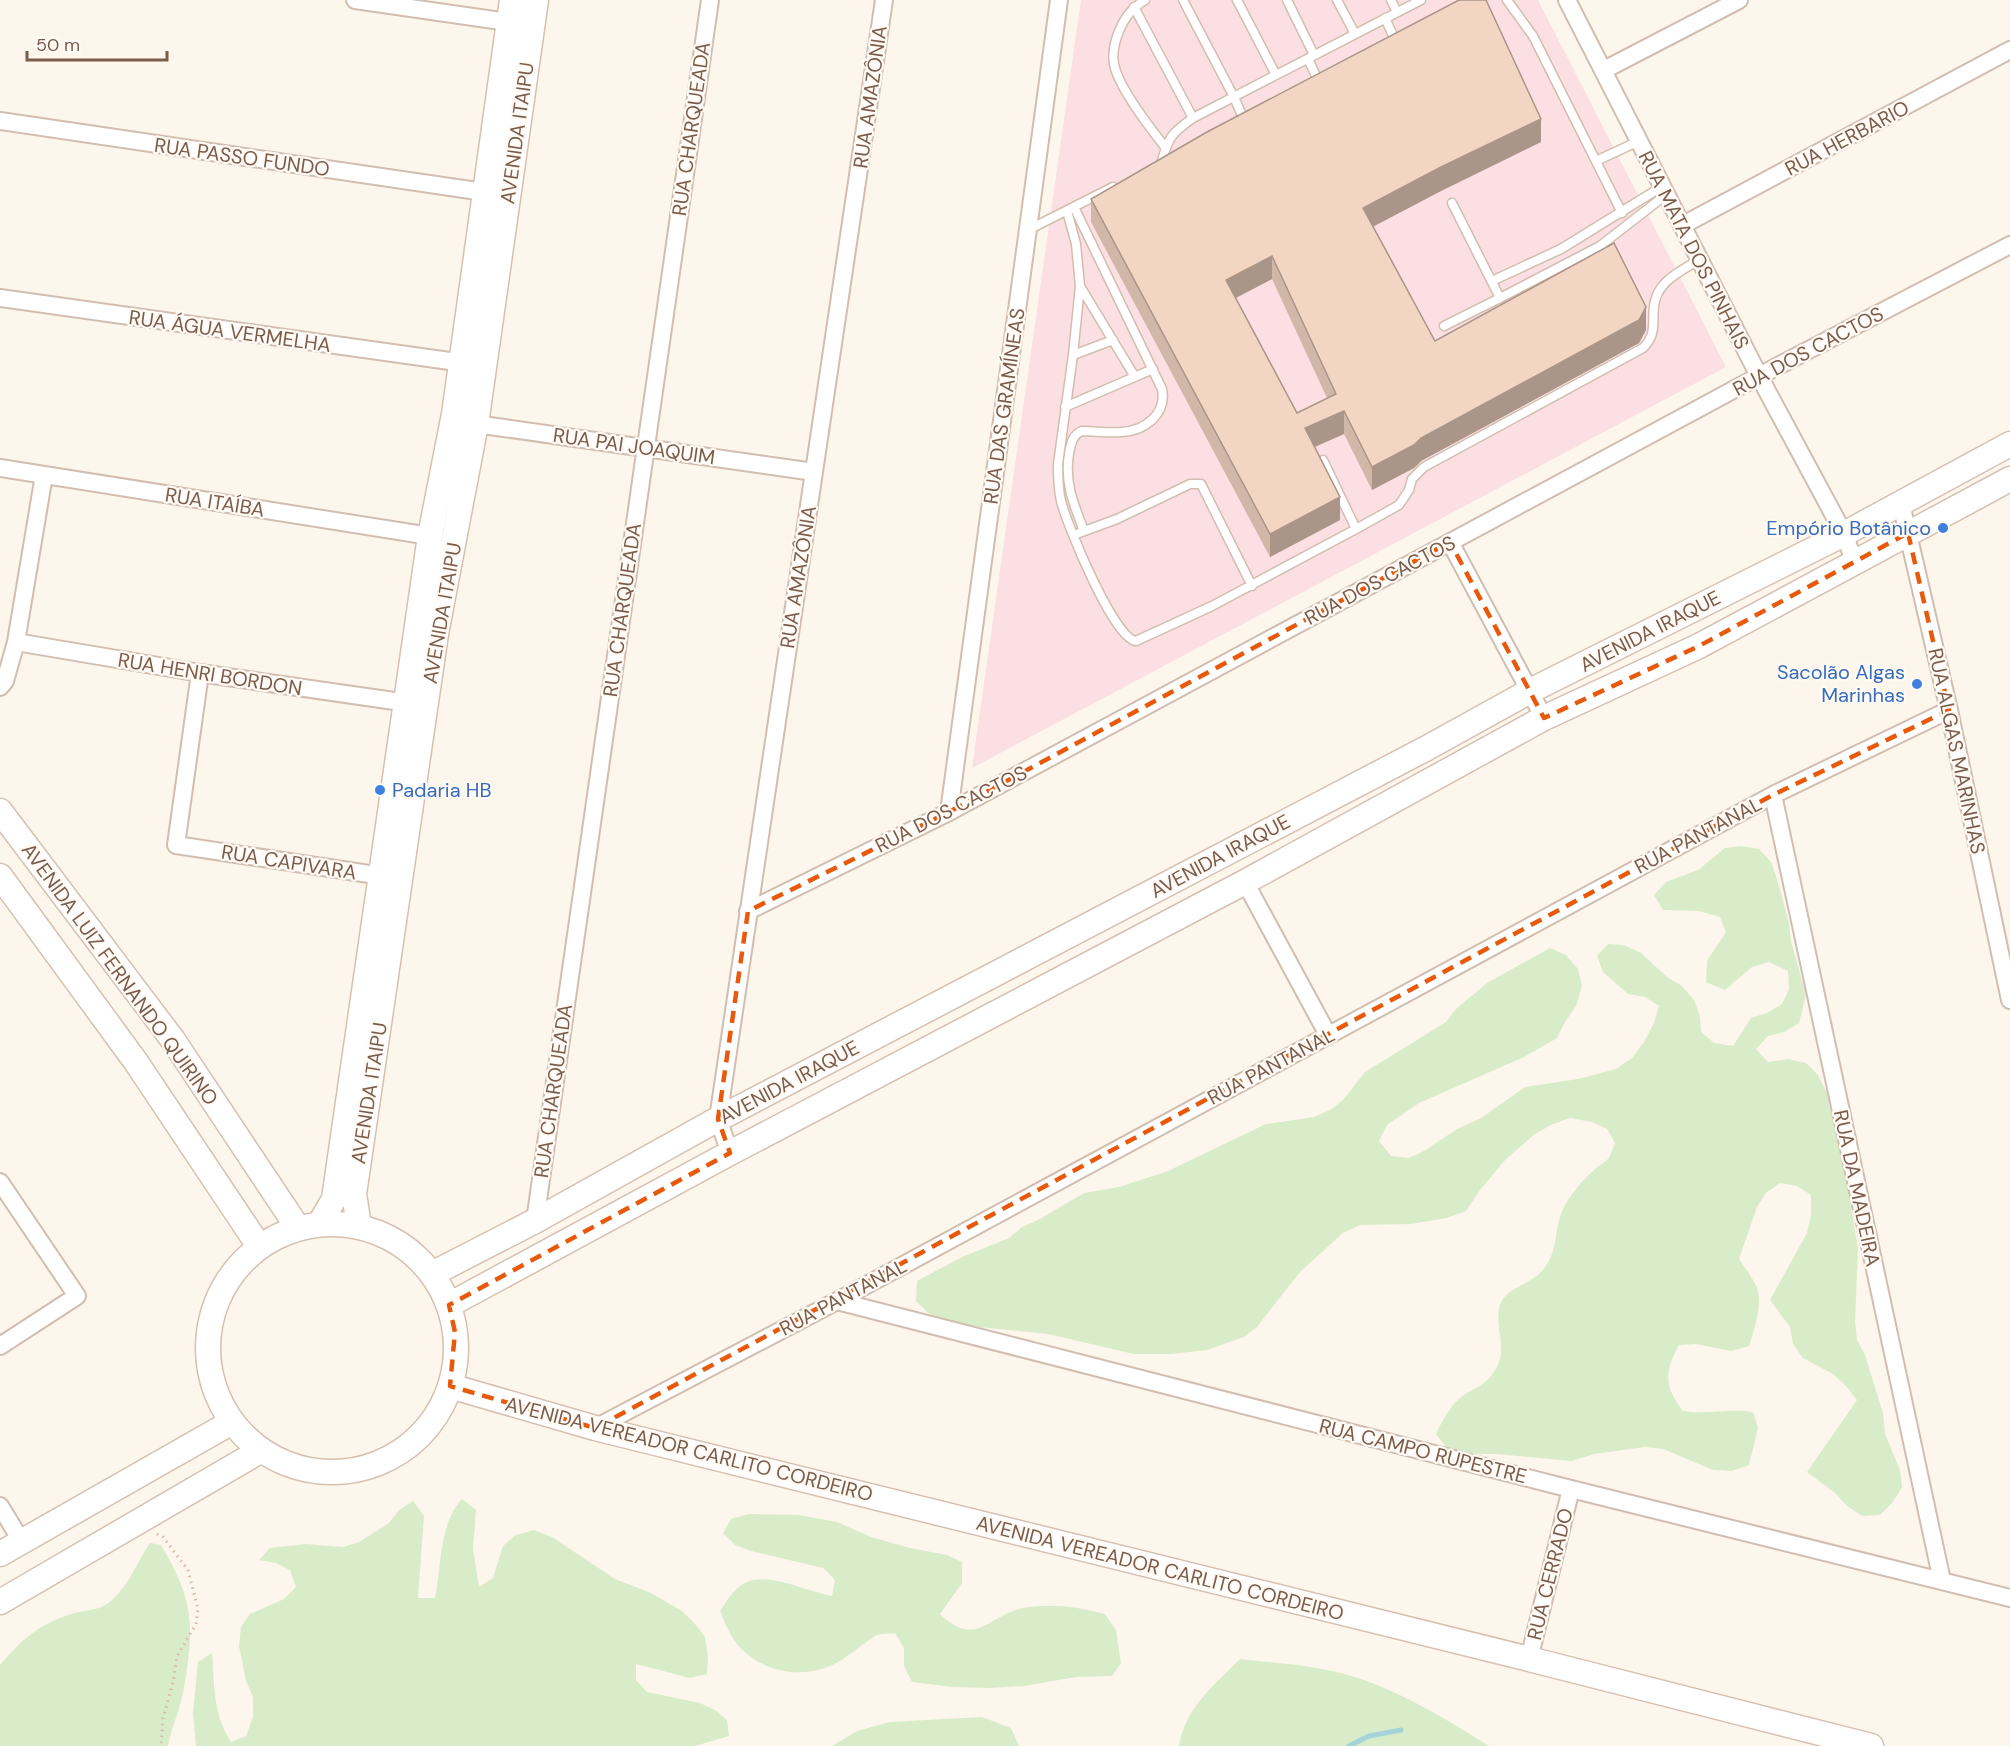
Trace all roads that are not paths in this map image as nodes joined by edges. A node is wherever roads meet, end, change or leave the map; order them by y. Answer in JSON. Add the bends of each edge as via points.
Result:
{"nodes":[{"id":1,"x":355,"y":0,"type":"edge"},
{"id":2,"x":536,"y":0,"type":"edge"},
{"id":3,"x":710,"y":0,"type":"edge"},
{"id":4,"x":884,"y":0,"type":"edge"},
{"id":5,"x":1059,"y":0,"type":"edge"},
{"id":6,"x":1145,"y":0,"type":"edge"},
{"id":7,"x":1183,"y":0,"type":"edge"},
{"id":8,"x":1238,"y":0,"type":"edge"},
{"id":9,"x":1287,"y":0,"type":"edge"},
{"id":10,"x":1338,"y":0,"type":"edge"},
{"id":11,"x":1390,"y":0,"type":"edge"},
{"id":12,"x":1421,"y":0,"type":"edge"},
{"id":13,"x":1507,"y":0,"type":"edge"},
{"id":14,"x":1567,"y":0,"type":"edge"},
{"id":15,"x":1738,"y":0,"type":"edge"},
{"id":16,"x":1134,"y":7,"type":"junction"},
{"id":17,"x":510,"y":11,"type":"edge"},
{"id":18,"x":1397,"y":12,"type":"junction"},
{"id":19,"x":1385,"y":18,"type":"junction"},
{"id":20,"x":1354,"y":34,"type":"junction"},
{"id":21,"x":1404,"y":35,"type":"edge"},
{"id":22,"x":1395,"y":40,"type":"junction"},
{"id":23,"x":1385,"y":45,"type":"edge"},
{"id":24,"x":2010,"y":51,"type":"edge"},
{"id":25,"x":1311,"y":57,"type":"junction"},
{"id":26,"x":1604,"y":70,"type":"junction"},
{"id":27,"x":1276,"y":75,"type":"junction"},
{"id":28,"x":1328,"y":75,"type":"edge"},
{"id":29,"x":1318,"y":80,"type":"junction"},
{"id":30,"x":1309,"y":85,"type":"edge"},
{"id":31,"x":1234,"y":97,"type":"junction"},
{"id":32,"x":1253,"y":114,"type":"edge"},
{"id":33,"x":1193,"y":118,"type":"junction"},
{"id":34,"x":1243,"y":118,"type":"junction"},
{"id":35,"x":0,"y":121,"type":"edge"},
{"id":36,"x":1233,"y":124,"type":"edge"},
{"id":37,"x":1639,"y":141,"type":"junction"},
{"id":38,"x":1165,"y":147,"type":"junction"},
{"id":39,"x":1172,"y":156,"type":"edge"},
{"id":40,"x":1162,"y":161,"type":"junction"},
{"id":41,"x":1596,"y":161,"type":"junction"},
{"id":42,"x":1152,"y":166,"type":"edge"},
{"id":43,"x":1123,"y":181,"type":"edge"},
{"id":44,"x":1666,"y":190,"type":"junction"},
{"id":45,"x":484,"y":192,"type":"junction"},
{"id":46,"x":1452,"y":203,"type":"dead end"},
{"id":47,"x":1071,"y":209,"type":"junction"},
{"id":48,"x":1622,"y":213,"type":"junction"},
{"id":49,"x":1683,"y":225,"type":"junction"},
{"id":50,"x":1028,"y":230,"type":"junction"},
{"id":51,"x":2010,"y":245,"type":"edge"},
{"id":52,"x":1700,"y":259,"type":"junction"},
{"id":53,"x":1492,"y":281,"type":"junction"},
{"id":54,"x":1080,"y":286,"type":"junction"},
{"id":55,"x":0,"y":298,"type":"edge"},
{"id":56,"x":1500,"y":298,"type":"junction"},
{"id":57,"x":1444,"y":326,"type":"dead end"},
{"id":58,"x":1113,"y":340,"type":"junction"},
{"id":59,"x":1073,"y":355,"type":"junction"},
{"id":60,"x":460,"y":363,"type":"junction"},
{"id":61,"x":484,"y":365,"type":"junction"},
{"id":62,"x":1153,"y":369,"type":"junction"},
{"id":63,"x":1135,"y":376,"type":"junction"},
{"id":64,"x":1759,"y":376,"type":"junction"},
{"id":65,"x":1065,"y":406,"type":"junction"},
{"id":66,"x":465,"y":419,"type":"junction"},
{"id":67,"x":2010,"y":444,"type":"edge"},
{"id":68,"x":645,"y":447,"type":"junction"},
{"id":69,"x":1323,"y":460,"type":"edge"},
{"id":70,"x":0,"y":468,"type":"edge"},
{"id":71,"x":814,"y":472,"type":"junction"},
{"id":72,"x":44,"y":475,"type":"junction"},
{"id":73,"x":2010,"y":479,"type":"edge"},
{"id":74,"x":1901,"y":504,"type":"junction"},
{"id":75,"x":1356,"y":530,"type":"junction"},
{"id":76,"x":1084,"y":531,"type":"junction"},
{"id":77,"x":1908,"y":533,"type":"junction"},
{"id":78,"x":1844,"y":534,"type":"junction"},
{"id":79,"x":1073,"y":535,"type":"junction"},
{"id":80,"x":430,"y":536,"type":"junction"},
{"id":81,"x":1450,"y":542,"type":"junction"},
{"id":82,"x":1855,"y":563,"type":"junction"},
{"id":83,"x":1252,"y":586,"type":"junction"},
{"id":84,"x":16,"y":642,"type":"junction"},
{"id":85,"x":200,"y":674,"type":"junction"},
{"id":86,"x":0,"y":687,"type":"edge"},
{"id":87,"x":1530,"y":691,"type":"junction"},
{"id":88,"x":416,"y":704,"type":"junction"},
{"id":89,"x":1949,"y":710,"type":"junction"},
{"id":90,"x":1544,"y":718,"type":"junction"},
{"id":91,"x":1773,"y":795,"type":"junction"},
{"id":92,"x":0,"y":811,"type":"edge"},
{"id":93,"x":949,"y":812,"type":"junction"},
{"id":94,"x":45,"y":869,"type":"junction"},
{"id":95,"x":390,"y":878,"type":"junction"},
{"id":96,"x":1245,"y":882,"type":"junction"},
{"id":97,"x":6,"y":884,"type":"edge"},
{"id":98,"x":748,"y":911,"type":"junction"},
{"id":99,"x":2010,"y":1000,"type":"edge"},
{"id":100,"x":1328,"y":1035,"type":"junction"},
{"id":101,"x":717,"y":1119,"type":"junction"},
{"id":102,"x":730,"y":1153,"type":"junction"},
{"id":103,"x":0,"y":1182,"type":"edge"},
{"id":104,"x":535,"y":1221,"type":"junction"},
{"id":105,"x":309,"y":1226,"type":"junction"},
{"id":106,"x":359,"y":1226,"type":"junction"},
{"id":107,"x":259,"y":1246,"type":"junction"},
{"id":108,"x":432,"y":1274,"type":"junction"},
{"id":109,"x":837,"y":1301,"type":"junction"},
{"id":110,"x":449,"y":1305,"type":"junction"},
{"id":111,"x":0,"y":1346,"type":"edge"},
{"id":112,"x":450,"y":1386,"type":"junction"},
{"id":113,"x":231,"y":1422,"type":"junction"},
{"id":114,"x":595,"y":1428,"type":"junction"},
{"id":115,"x":260,"y":1450,"type":"junction"},
{"id":116,"x":1571,"y":1489,"type":"junction"},
{"id":117,"x":0,"y":1506,"type":"edge"},
{"id":118,"x":22,"y":1542,"type":"junction"},
{"id":119,"x":0,"y":1554,"type":"edge"},
{"id":120,"x":1942,"y":1581,"type":"junction"},
{"id":121,"x":2010,"y":1598,"type":"edge"},
{"id":122,"x":0,"y":1602,"type":"edge"},
{"id":123,"x":1529,"y":1659,"type":"junction"},
{"id":124,"x":1871,"y":1746,"type":"edge"}],
"edges":[{"from":1,"to":17,"type":"street"},
{"from":2,"to":61,"type":"street","name":"AVENIDA ITAIPU"},
{"from":3,"to":68,"type":"street","name":"RUA CHARQUEADA"},
{"from":4,"to":71,"type":"street","name":"RUA AMAZÔNIA"},
{"from":5,"to":50,"type":"street","name":"RUA DAS GRAMÍNEAS"},
{"from":6,"to":16,"type":"lane"},
{"from":7,"to":31,"type":"lane"},
{"from":8,"to":27,"type":"lane"},
{"from":9,"to":25,"type":"lane"},
{"from":10,"to":20,"type":"lane"},
{"from":11,"to":18,"type":"lane"},
{"from":12,"to":18,"type":"lane"},
{"from":13,"to":41,"type":"lane","via":[[1533,36]]},
{"from":14,"to":26,"type":"street","name":"RUA MATA DOS PINHAIS"},
{"from":15,"to":26,"type":"street"},
{"from":16,"to":33,"type":"lane"},
{"from":16,"to":38,"type":"lane","via":[[1116,40],[1114,65],[1125,90]]},
{"from":17,"to":45,"type":"street","name":"AVENIDA ITAIPU"},
{"from":18,"to":19,"type":"lane"},
{"from":19,"to":20,"type":"lane"},
{"from":19,"to":22,"type":"lane"},
{"from":20,"to":25,"type":"lane"},
{"from":21,"to":22,"type":"lane"},
{"from":22,"to":23,"type":"lane"},
{"from":24,"to":49,"type":"street","name":"RUA HERBARIO"},
{"from":25,"to":27,"type":"lane"},
{"from":25,"to":29,"type":"lane"},
{"from":26,"to":37,"type":"street","name":"RUA MATA DOS PINHAIS"},
{"from":27,"to":31,"type":"lane"},
{"from":28,"to":29,"type":"lane"},
{"from":29,"to":30,"type":"lane"},
{"from":31,"to":33,"type":"lane"},
{"from":31,"to":34,"type":"lane"},
{"from":32,"to":34,"type":"lane"},
{"from":33,"to":38,"type":"lane","via":[[1171,135]]},
{"from":34,"to":36,"type":"lane"},
{"from":35,"to":45,"type":"street","name":"RUA PASSO FUNDO"},
{"from":37,"to":41,"type":"lane"},
{"from":37,"to":44,"type":"street","name":"RUA MATA DOS PINHAIS"},
{"from":38,"to":40,"type":"lane"},
{"from":39,"to":40,"type":"lane"},
{"from":40,"to":42,"type":"lane"},
{"from":41,"to":48,"type":"lane"},
{"from":43,"to":47,"type":"lane"},
{"from":44,"to":48,"type":"lane"},
{"from":44,"to":49,"type":"street","name":"RUA MATA DOS PINHAIS"},
{"from":44,"to":56,"type":"lane","via":[[1600,246]]},
{"from":45,"to":60,"type":"street","name":"AVENIDA ITAIPU"},
{"from":46,"to":53,"type":"lane"},
{"from":47,"to":50,"type":"lane"},
{"from":47,"to":54,"type":"lane"},
{"from":47,"to":62,"type":"lane"},
{"from":48,"to":53,"type":"lane","via":[[1561,249]]},
{"from":49,"to":52,"type":"street","name":"RUA MATA DOS PINHAIS"},
{"from":50,"to":93,"type":"street","name":"RUA DAS GRAMÍNEAS"},
{"from":51,"to":64,"type":"street","name":"RUA DOS CACTOS"},
{"from":52,"to":64,"type":"street","name":"RUA MATA DOS PINHAIS"},
{"from":52,"to":75,"type":"lane","via":[[1666,281],[1657,293],[1651,340],[1643,348],[1424,467],[1412,479],[1399,505]]},
{"from":53,"to":56,"type":"lane"},
{"from":54,"to":58,"type":"lane"},
{"from":54,"to":59,"type":"lane"},
{"from":55,"to":60,"type":"street","name":"RUA ÁGUA VERMELHA"},
{"from":56,"to":57,"type":"lane"},
{"from":58,"to":59,"type":"lane"},
{"from":58,"to":63,"type":"lane"},
{"from":59,"to":65,"type":"lane"},
{"from":60,"to":61,"type":"street","name":"RUA ÁGUA VERMELHA"},
{"from":60,"to":66,"type":"street","name":"AVENIDA ITAIPU"},
{"from":61,"to":66,"type":"street","name":"AVENIDA ITAIPU"},
{"from":62,"to":63,"type":"lane"},
{"from":62,"to":76,"type":"lane","via":[[1164,397],[1161,412],[1124,432],[1082,431],[1071,443],[1066,471],[1068,486]]},
{"from":63,"to":65,"type":"lane"},
{"from":64,"to":78,"type":"street","name":"RUA MATA DOS PINHAIS"},
{"from":64,"to":81,"type":"street","name":"RUA DOS CACTOS"},
{"from":65,"to":79,"type":"lane","via":[[1058,481]]},
{"from":66,"to":68,"type":"street","name":"RUA PAI JOAQUIM"},
{"from":66,"to":80,"type":"street","name":"AVENIDA ITAIPU"},
{"from":66,"to":88,"type":"street","name":"AVENIDA ITAIPU","via":[[436,634]]},
{"from":67,"to":74,"type":"street","name":"AVENIDA IRAQUE"},
{"from":68,"to":71,"type":"street","name":"RUA PAI JOAQUIM"},
{"from":68,"to":104,"type":"street","name":"RUA CHARQUEADA"},
{"from":69,"to":75,"type":"lane"},
{"from":70,"to":72,"type":"street","name":"RUA ITAÍBA"},
{"from":71,"to":98,"type":"street","name":"RUA AMAZÔNIA"},
{"from":72,"to":80,"type":"street","name":"RUA ITAÍBA"},
{"from":72,"to":84,"type":"street"},
{"from":73,"to":77,"type":"street","name":"AVENIDA IRAQUE"},
{"from":74,"to":77,"type":"street","name":"RUA ALGAS MARINHAS"},
{"from":74,"to":78,"type":"street","name":"AVENIDA IRAQUE"},
{"from":75,"to":83,"type":"lane"},
{"from":76,"to":79,"type":"lane"},
{"from":76,"to":83,"type":"lane","via":[[1190,484],[1201,484]]},
{"from":77,"to":82,"type":"street","name":"AVENIDA IRAQUE"},
{"from":77,"to":89,"type":"street","name":"RUA ALGAS MARINHAS"},
{"from":78,"to":82,"type":"street","name":"RUA MATA DOS PINHAIS"},
{"from":78,"to":87,"type":"street","name":"AVENIDA IRAQUE"},
{"from":79,"to":83,"type":"lane","via":[[1115,622],[1131,641],[1169,628]]},
{"from":80,"to":88,"type":"street","name":"AVENIDA ITAIPU"},
{"from":81,"to":87,"type":"street"},
{"from":81,"to":93,"type":"street","name":"RUA DOS CACTOS"},
{"from":82,"to":90,"type":"street","name":"AVENIDA IRAQUE","via":[[1699,646]]},
{"from":84,"to":85,"type":"street","name":"RUA HENRI BORDON"},
{"from":84,"to":86,"type":"street"},
{"from":85,"to":88,"type":"street","name":"RUA HENRI BORDON"},
{"from":85,"to":95,"type":"street","name":"RUA CAPIVARA","via":[[176,845]]},
{"from":87,"to":90,"type":"street"},
{"from":87,"to":101,"type":"street","name":"AVENIDA IRAQUE"},
{"from":88,"to":95,"type":"street","name":"AVENIDA ITAIPU"},
{"from":89,"to":91,"type":"street","name":"RUA PANTANAL"},
{"from":89,"to":99,"type":"street","name":"RUA ALGAS MARINHAS"},
{"from":90,"to":96,"type":"street","name":"AVENIDA IRAQUE"},
{"from":91,"to":100,"type":"street","name":"RUA PANTANAL"},
{"from":91,"to":120,"type":"street","name":"RUA DA MADEIRA"},
{"from":92,"to":94,"type":"street","name":"AVENIDA LUIZ FERNANDO QUIRINO"},
{"from":93,"to":98,"type":"street","name":"RUA DOS CACTOS"},
{"from":94,"to":97,"type":"street","via":[[27,889]]},
{"from":94,"to":105,"type":"street","name":"AVENIDA LUIZ FERNANDO QUIRINO"},
{"from":95,"to":105,"type":"street","name":"AVENIDA ITAIPU","via":[[333,1199]]},
{"from":95,"to":106,"type":"street","name":"AVENIDA ITAIPU","via":[[354,1194]]},
{"from":96,"to":100,"type":"street"},
{"from":96,"to":102,"type":"street","name":"AVENIDA IRAQUE"},
{"from":97,"to":107,"type":"street","name":"AVENIDA LUIZ FERNANDO QUIRINO","via":[[136,1062]]},
{"from":98,"to":101,"type":"street","name":"RUA AMAZÔNIA"},
{"from":100,"to":109,"type":"street","name":"RUA PANTANAL"},
{"from":101,"to":102,"type":"street","name":"RUA AMAZÔNIA"},
{"from":101,"to":104,"type":"street","name":"AVENIDA IRAQUE"},
{"from":102,"to":110,"type":"street","name":"AVENIDA IRAQUE"},
{"from":103,"to":111,"type":"street","via":[[77,1296]]},
{"from":104,"to":108,"type":"street","name":"AVENIDA IRAQUE"},
{"from":105,"to":106,"type":"street"},
{"from":105,"to":107,"type":"street"},
{"from":106,"to":108,"type":"street","via":[[384,1234],[403,1246]]},
{"from":107,"to":113,"type":"street","via":[[236,1269],[218,1296],[209,1328],[208,1361],[213,1383]]},
{"from":108,"to":110,"type":"street"},
{"from":109,"to":114,"type":"street","name":"RUA PANTANAL"},
{"from":109,"to":116,"type":"street","name":"RUA CAMPO RUPESTRE"},
{"from":110,"to":112,"type":"street","via":[[456,1359]]},
{"from":112,"to":114,"type":"street","name":"AVENIDA VEREADOR CARLITO CORDEIRO"},
{"from":112,"to":115,"type":"street","via":[[423,1433],[378,1464],[325,1473],[298,1468]]},
{"from":113,"to":115,"type":"street"},
{"from":113,"to":118,"type":"street"},
{"from":114,"to":123,"type":"street","name":"AVENIDA VEREADOR CARLITO CORDEIRO"},
{"from":115,"to":122,"type":"street"},
{"from":116,"to":120,"type":"street","name":"RUA CAMPO RUPESTRE"},
{"from":116,"to":123,"type":"street","name":"RUA CERRADO"},
{"from":117,"to":118,"type":"street"},
{"from":118,"to":119,"type":"street"},
{"from":120,"to":121,"type":"street","name":"RUA CAMPO RUPESTRE"},
{"from":123,"to":124,"type":"street","name":"AVENIDA VEREADOR CARLITO CORDEIRO"}]}
